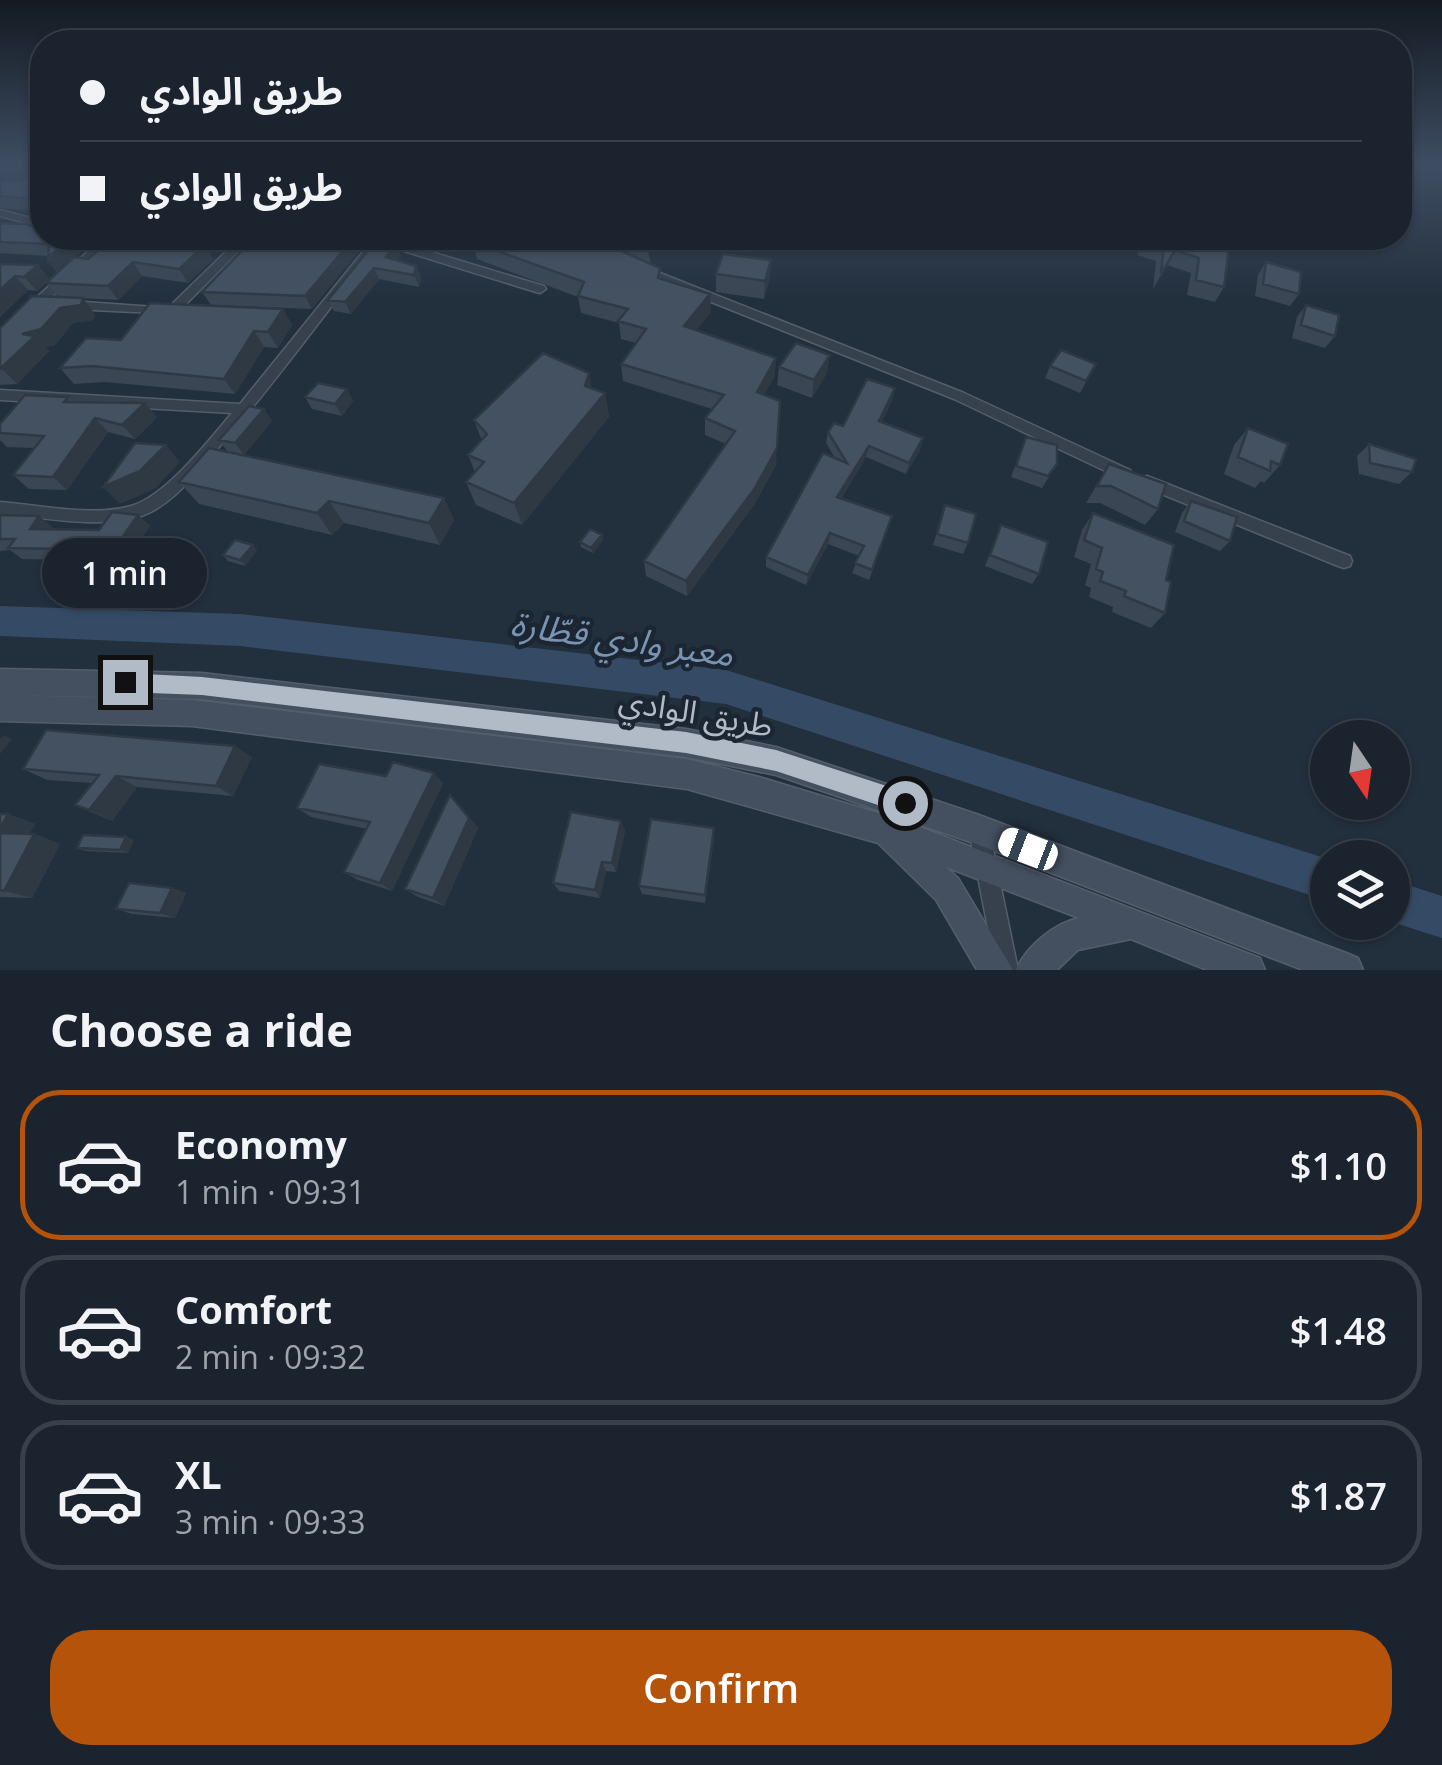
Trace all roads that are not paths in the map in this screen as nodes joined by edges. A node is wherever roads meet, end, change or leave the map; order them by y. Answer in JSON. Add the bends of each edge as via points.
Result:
{"nodes":[{"id":1,"x":5,"y":214,"type":"edge"},
{"id":2,"x":30,"y":221,"type":"edge"},
{"id":3,"x":0,"y":225,"type":"edge"},
{"id":4,"x":95,"y":250,"type":"edge"},
{"id":5,"x":234,"y":250,"type":"edge"},
{"id":6,"x":370,"y":250,"type":"edge"},
{"id":7,"x":414,"y":250,"type":"edge"},
{"id":8,"x":636,"y":267,"type":"edge"},
{"id":9,"x":540,"y":289,"type":"dead end"},
{"id":10,"x":34,"y":303,"type":"junction"},
{"id":11,"x":172,"y":311,"type":"junction"},
{"id":12,"x":192,"y":312,"type":"edge"},
{"id":13,"x":292,"y":317,"type":"dead end"},
{"id":14,"x":312,"y":318,"type":"junction"},
{"id":15,"x":0,"y":336,"type":"edge"},
{"id":16,"x":0,"y":395,"type":"edge"},
{"id":17,"x":244,"y":409,"type":"junction"},
{"id":18,"x":0,"y":508,"type":"edge"},
{"id":19,"x":1344,"y":561,"type":"dead end"},
{"id":20,"x":0,"y":682,"type":"edge"},
{"id":21,"x":88,"y":695,"type":"junction"},
{"id":22,"x":0,"y":708,"type":"edge"},
{"id":23,"x":863,"y":822,"type":"junction"},
{"id":24,"x":979,"y":830,"type":"junction"},
{"id":25,"x":986,"y":865,"type":"junction"},
{"id":26,"x":1131,"y":923,"type":"junction"},
{"id":27,"x":996,"y":970,"type":"edge"},
{"id":28,"x":1007,"y":970,"type":"edge"},
{"id":29,"x":1034,"y":970,"type":"edge"},
{"id":30,"x":1248,"y":970,"type":"edge"},
{"id":31,"x":1346,"y":970,"type":"edge"}],
"edges":[{"from":1,"to":2,"type":"street"},
{"from":1,"to":3,"type":"street"},
{"from":4,"to":10,"type":"street"},
{"from":5,"to":11,"type":"street"},
{"from":6,"to":14,"type":"street"},
{"from":7,"to":9,"type":"street"},
{"from":8,"to":19,"type":"street","via":[[960,396],[1111,468]]},
{"from":10,"to":11,"type":"street"},
{"from":10,"to":15,"type":"street"},
{"from":11,"to":12,"type":"street"},
{"from":13,"to":14,"type":"street"},
{"from":14,"to":17,"type":"street"},
{"from":16,"to":17,"type":"street"},
{"from":17,"to":18,"type":"street","via":[[143,509]]},
{"from":20,"to":21,"type":"main road","name":"طريق الوادي"},
{"from":21,"to":22,"type":"main road","name":"طريق الوادي"},
{"from":21,"to":23,"type":"main road","name":"طريق الوادي","via":[[688,774]]},
{"from":21,"to":24,"type":"main road","name":"طريق الوادي","via":[[202,686],[686,742],[794,766]]},
{"from":23,"to":25,"type":"main road","name":"طريق الوادي"},
{"from":23,"to":27,"type":"main road","via":[[947,889]]},
{"from":24,"to":25,"type":"street"},
{"from":24,"to":31,"type":"main road","name":"طريق الوادي"},
{"from":25,"to":26,"type":"main road","name":"طريق الوادي"},
{"from":25,"to":28,"type":"street"},
{"from":26,"to":29,"type":"main road","via":[[1070,936]]},
{"from":26,"to":30,"type":"main road","name":"طريق الوادي"}]}
